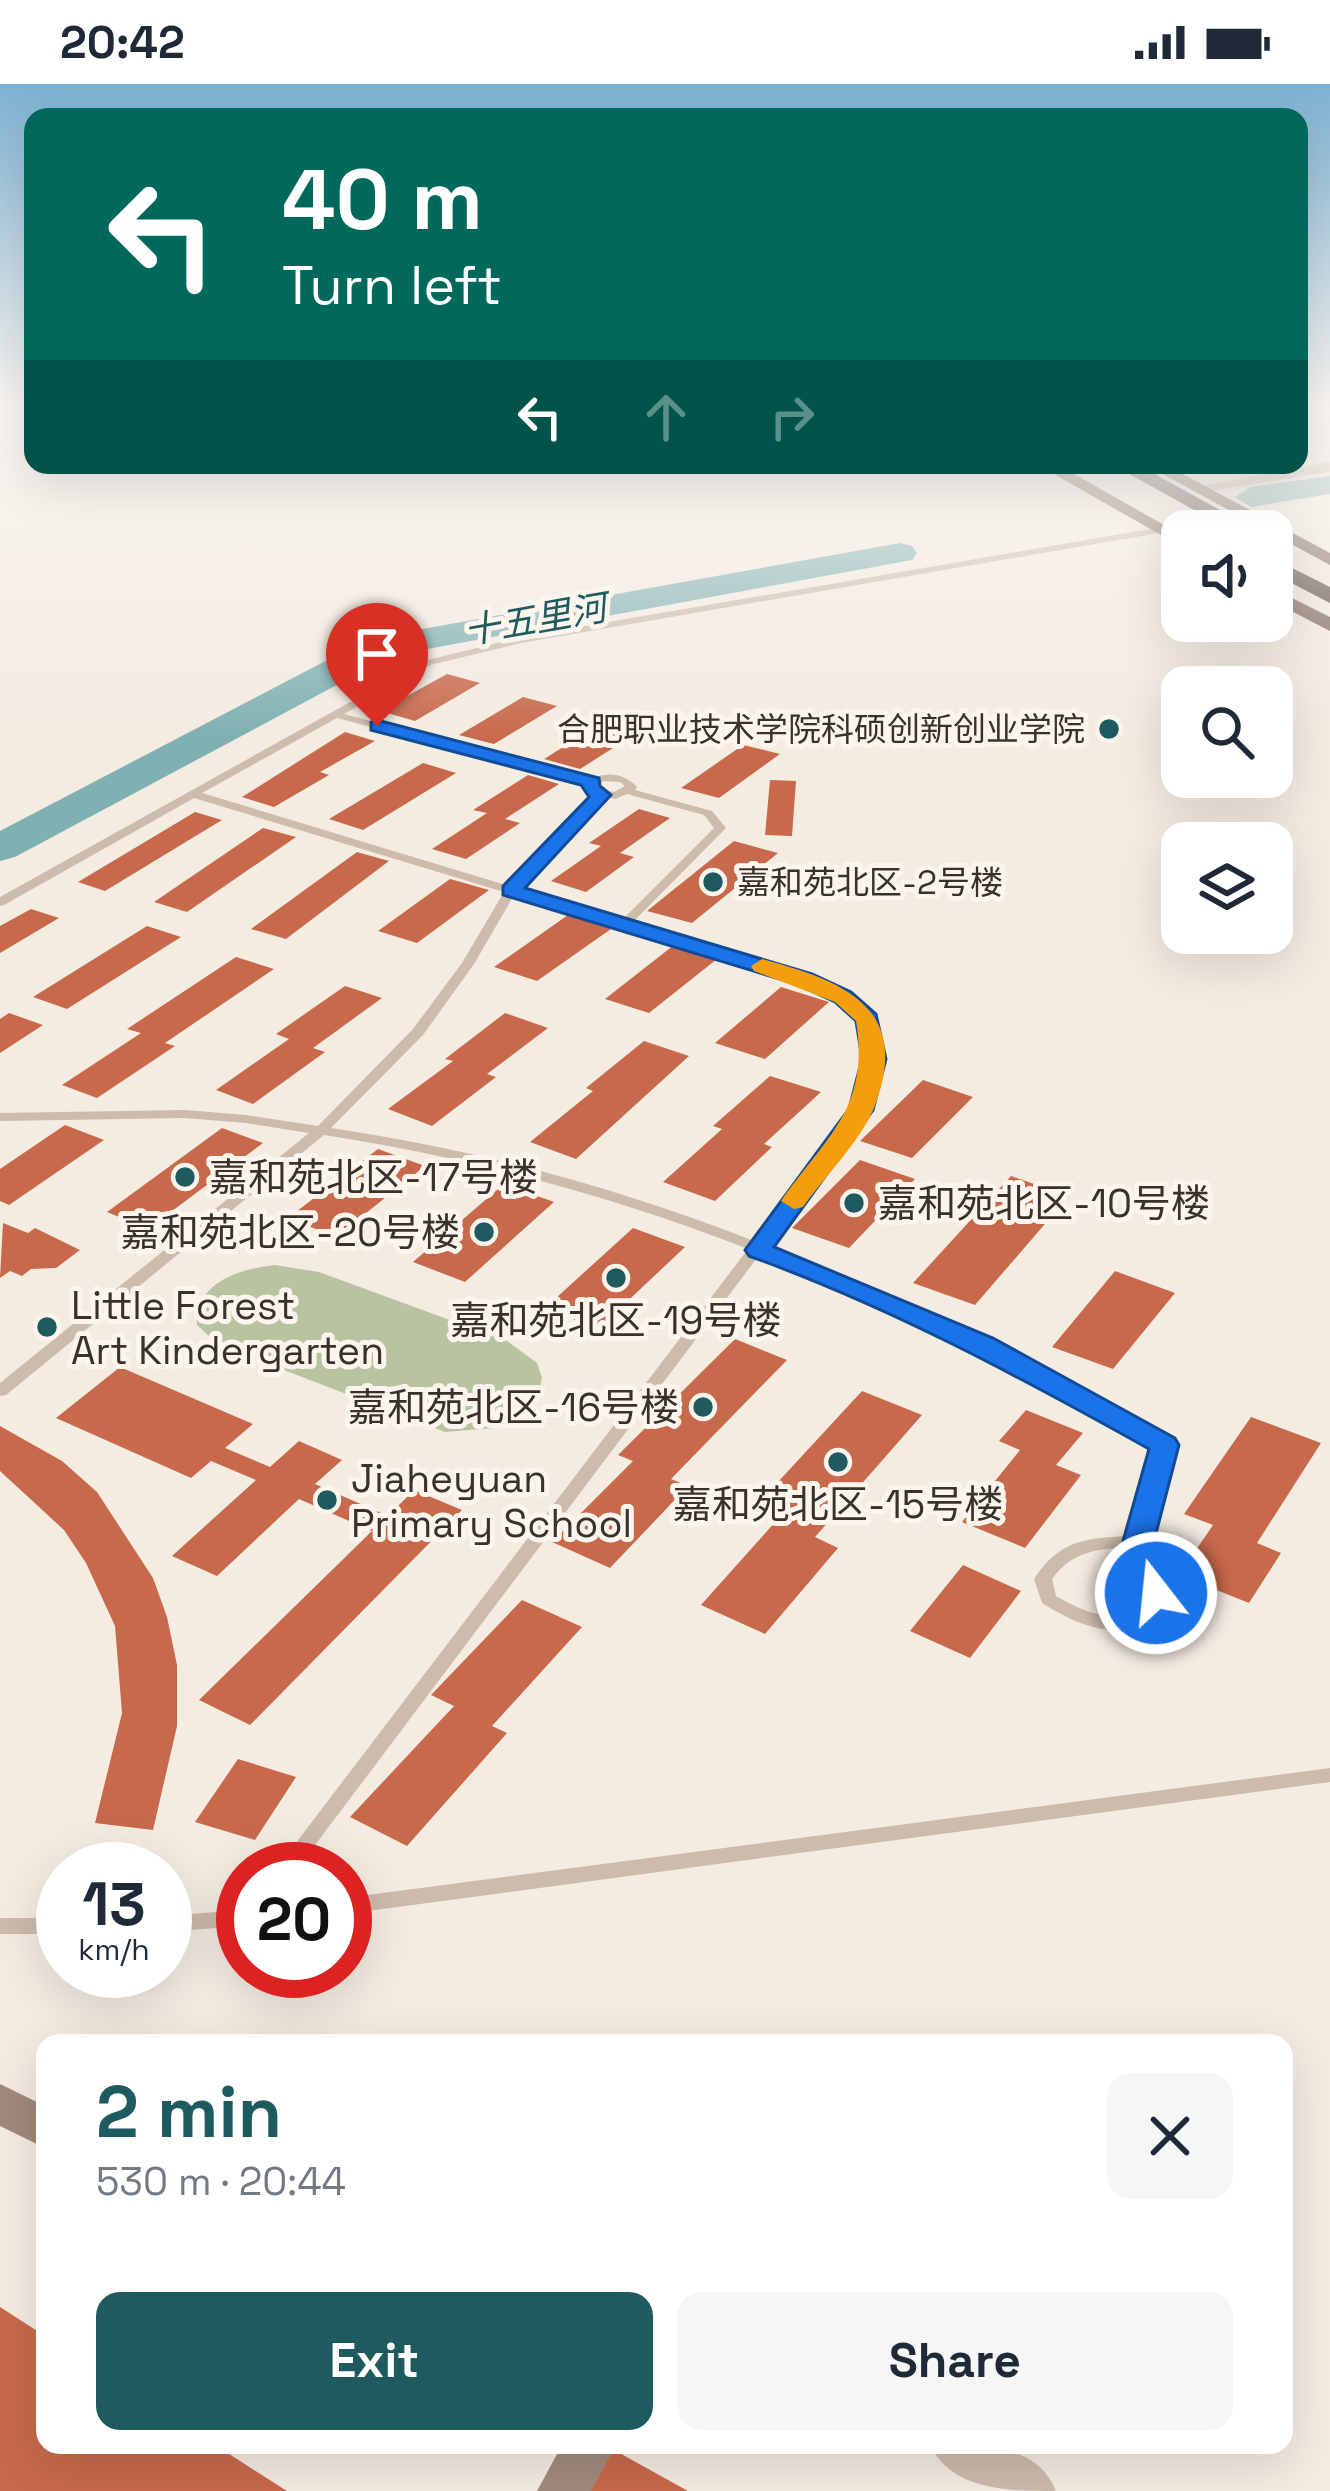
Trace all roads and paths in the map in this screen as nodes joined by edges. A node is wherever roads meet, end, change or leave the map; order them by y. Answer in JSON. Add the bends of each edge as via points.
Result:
{"nodes":[{"id":1,"x":1134,"y":514,"type":"edge"},
{"id":2,"x":1246,"y":514,"type":"edge"},
{"id":3,"x":1161,"y":529,"type":"edge"},
{"id":4,"x":1161,"y":530,"type":"edge"},
{"id":5,"x":1293,"y":555,"type":"edge"},
{"id":6,"x":1330,"y":560,"type":"edge"},
{"id":7,"x":1330,"y":575,"type":"edge"},
{"id":8,"x":1293,"y":576,"type":"edge"},
{"id":9,"x":1330,"y":596,"type":"edge"},
{"id":10,"x":1293,"y":606,"type":"edge"},
{"id":11,"x":1330,"y":626,"type":"edge"},
{"id":12,"x":334,"y":715,"type":"junction"},
{"id":13,"x":592,"y":782,"type":"junction"},
{"id":14,"x":628,"y":791,"type":"junction"},
{"id":15,"x":192,"y":794,"type":"junction"},
{"id":16,"x":601,"y":795,"type":"junction"},
{"id":17,"x":511,"y":891,"type":"junction"},
{"id":18,"x":0,"y":902,"type":"edge"},
{"id":19,"x":624,"y":925,"type":"junction"},
{"id":20,"x":0,"y":1118,"type":"edge"},
{"id":21,"x":320,"y":1131,"type":"junction"},
{"id":22,"x":758,"y":1250,"type":"junction"},
{"id":23,"x":0,"y":1391,"type":"edge"},
{"id":24,"x":1138,"y":1541,"type":"junction"},
{"id":25,"x":1330,"y":1775,"type":"edge"},
{"id":26,"x":307,"y":1842,"type":"edge"},
{"id":27,"x":372,"y":1902,"type":"edge"},
{"id":28,"x":0,"y":1926,"type":"edge"},
{"id":29,"x":36,"y":1926,"type":"edge"},
{"id":30,"x":0,"y":2103,"type":"edge"},
{"id":31,"x":36,"y":2124,"type":"edge"},
{"id":32,"x":585,"y":2454,"type":"edge"},
{"id":33,"x":970,"y":2454,"type":"edge"},
{"id":34,"x":562,"y":2491,"type":"edge"},
{"id":35,"x":1031,"y":2491,"type":"edge"}],
"edges":[{"from":1,"to":3,"type":"main road"},
{"from":2,"to":6,"type":"main road"},
{"from":4,"to":12,"type":"lane","via":[[521,640],[427,663]]},
{"from":5,"to":7,"type":"highway"},
{"from":8,"to":9,"type":"highway"},
{"from":10,"to":11,"type":"main road"},
{"from":12,"to":13,"type":"lane"},
{"from":12,"to":15,"type":"lane"},
{"from":13,"to":14,"type":"lane","via":[[622,779]]},
{"from":13,"to":16,"type":"lane"},
{"from":14,"to":16,"type":"lane"},
{"from":14,"to":19,"type":"lane","via":[[708,813],[720,828]]},
{"from":15,"to":17,"type":"lane"},
{"from":15,"to":18,"type":"lane"},
{"from":16,"to":17,"type":"lane"},
{"from":17,"to":19,"type":"lane"},
{"from":17,"to":21,"type":"lane","via":[[418,1032]]},
{"from":19,"to":22,"type":"lane","via":[[804,979],[867,1018],[874,1059],[861,1110]]},
{"from":20,"to":21,"type":"lane","via":[[222,1118]]},
{"from":21,"to":22,"type":"lane","via":[[526,1169]]},
{"from":21,"to":23,"type":"lane"},
{"from":22,"to":24,"type":"lane","via":[[983,1344],[1165,1445]]},
{"from":22,"to":26,"type":"lane"},
{"from":24,"to":24,"type":"lane","via":[[1154,1568],[1156,1593],[1144,1614],[1126,1624],[1097,1624],[1048,1599],[1043,1579],[1057,1556]]},
{"from":25,"to":27,"type":"lane"},
{"from":28,"to":29,"type":"lane"},
{"from":30,"to":31,"type":"street"},
{"from":32,"to":34,"type":"street"},
{"from":33,"to":35,"type":"street"}]}
